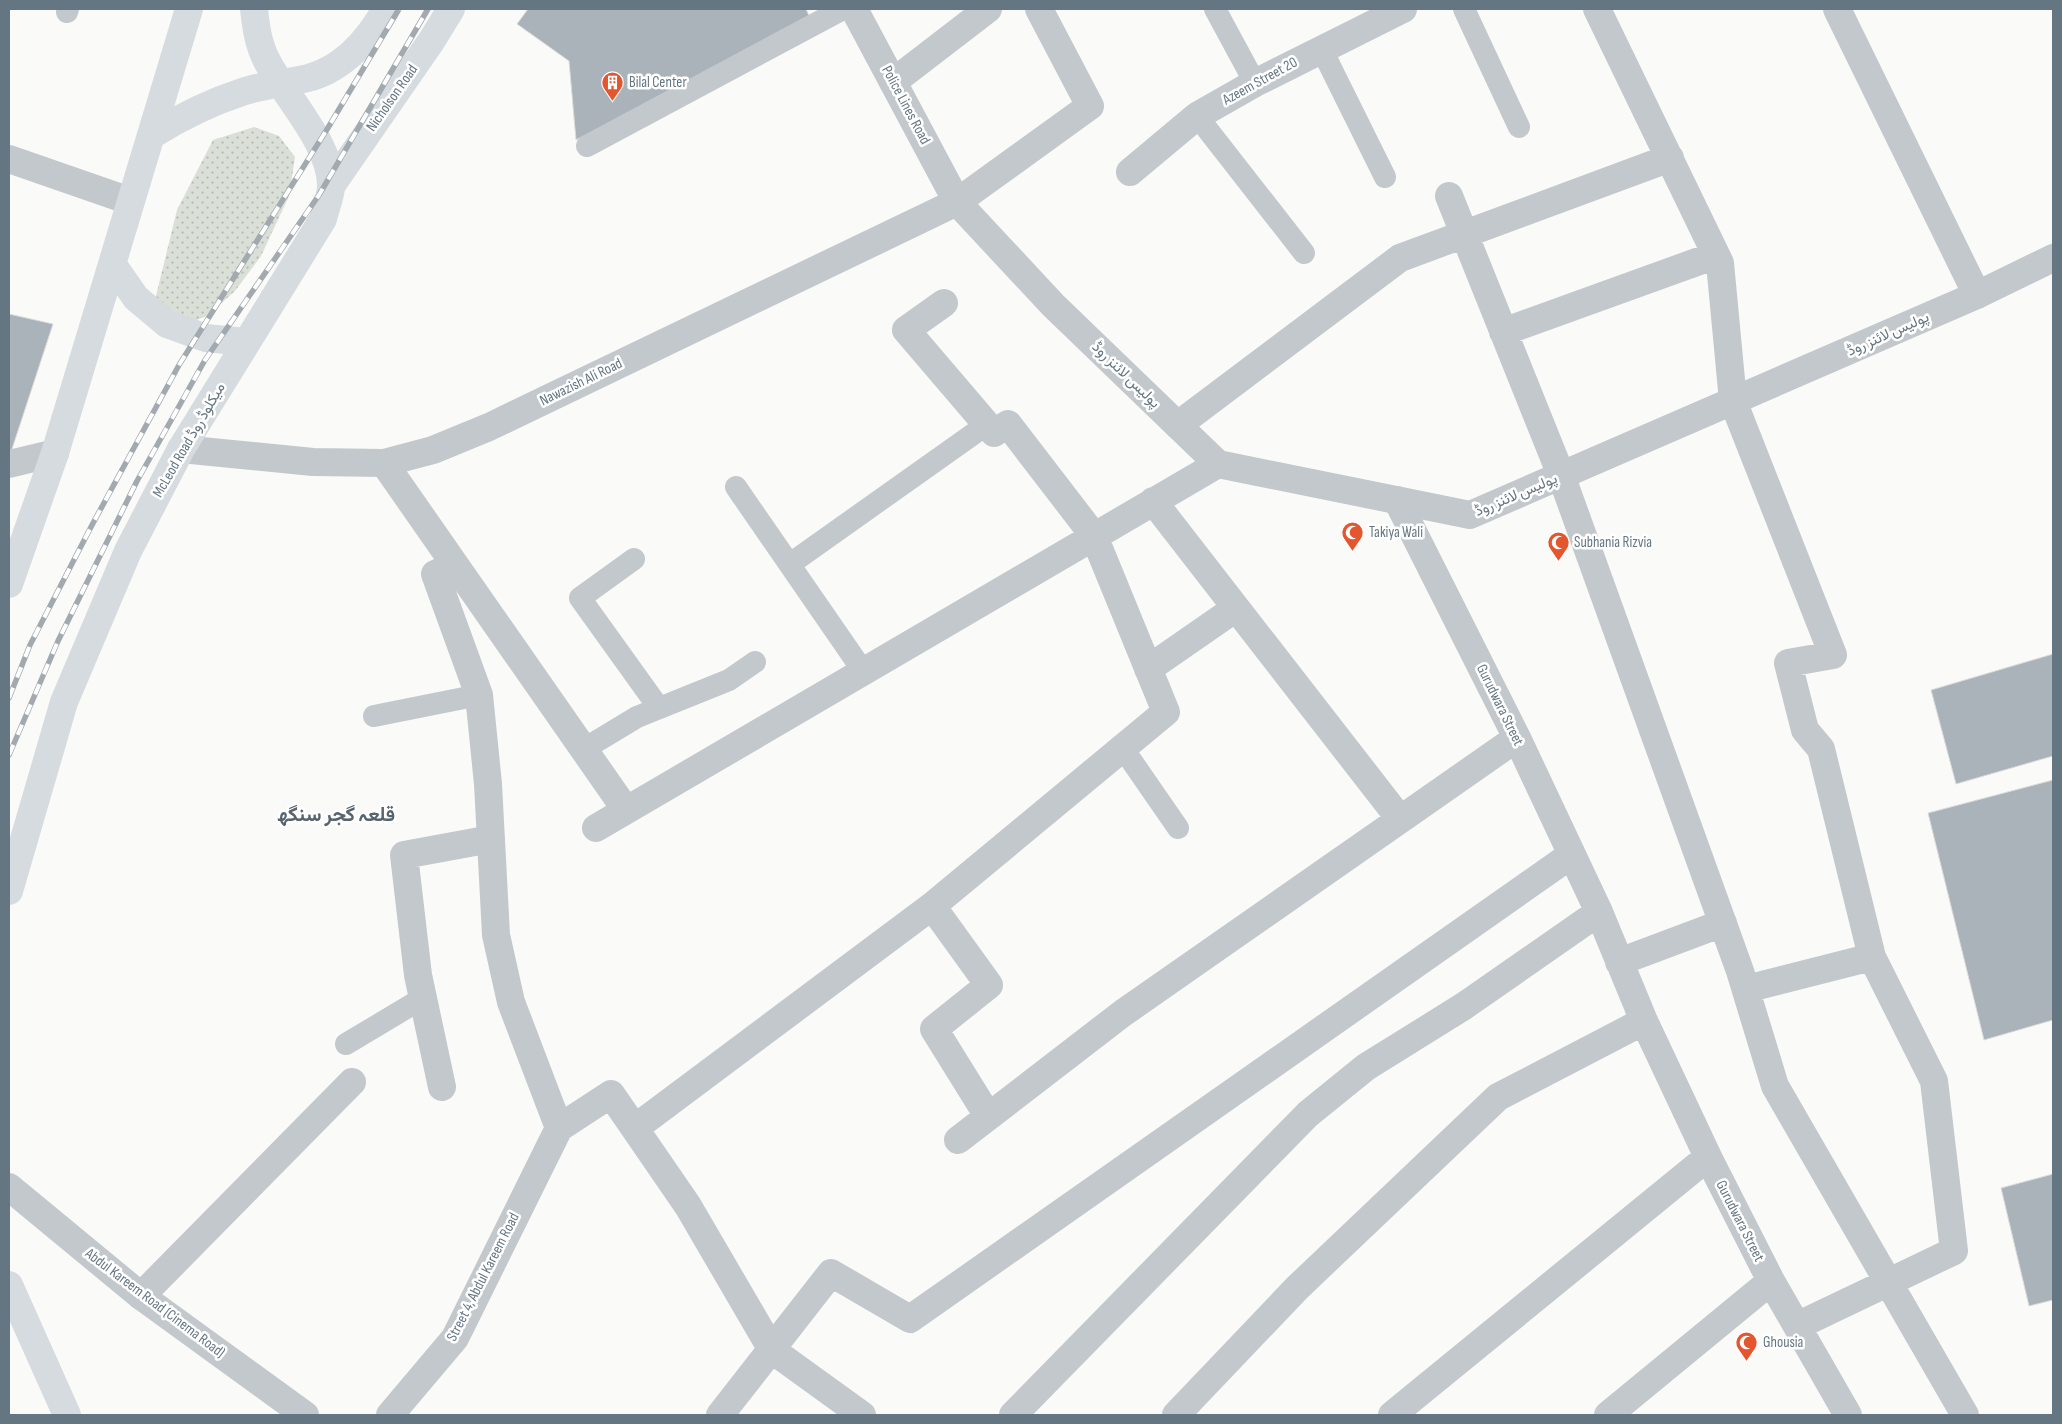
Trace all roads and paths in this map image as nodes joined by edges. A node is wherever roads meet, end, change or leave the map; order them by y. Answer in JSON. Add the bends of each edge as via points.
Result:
{"nodes":[{"id":1,"x":189,"y":9,"type":"edge"},
{"id":2,"x":254,"y":9,"type":"edge"},
{"id":3,"x":386,"y":9,"type":"edge"},
{"id":4,"x":451,"y":9,"type":"edge"},
{"id":5,"x":843,"y":9,"type":"edge"},
{"id":6,"x":854,"y":9,"type":"edge"},
{"id":7,"x":988,"y":9,"type":"edge"},
{"id":8,"x":1040,"y":9,"type":"edge"},
{"id":9,"x":1215,"y":9,"type":"edge"},
{"id":10,"x":1402,"y":9,"type":"edge"},
{"id":11,"x":1464,"y":9,"type":"edge"},
{"id":12,"x":1597,"y":9,"type":"edge"},
{"id":13,"x":1837,"y":9,"type":"edge"},
{"id":14,"x":1321,"y":48,"type":"junction"},
{"id":15,"x":893,"y":82,"type":"junction"},
{"id":16,"x":281,"y":83,"type":"junction"},
{"id":17,"x":1255,"y":83,"type":"junction"},
{"id":18,"x":1197,"y":116,"type":"junction"},
{"id":19,"x":1519,"y":126,"type":"dead end"},
{"id":20,"x":152,"y":136,"type":"junction"},
{"id":21,"x":587,"y":146,"type":"dead end"},
{"id":22,"x":1670,"y":158,"type":"junction"},
{"id":23,"x":9,"y":159,"type":"edge"},
{"id":24,"x":1130,"y":172,"type":"dead end"},
{"id":25,"x":1385,"y":177,"type":"dead end"},
{"id":26,"x":331,"y":186,"type":"junction"},
{"id":27,"x":1449,"y":196,"type":"dead end"},
{"id":28,"x":130,"y":201,"type":"junction"},
{"id":29,"x":957,"y":202,"type":"junction"},
{"id":30,"x":1464,"y":233,"type":"junction"},
{"id":31,"x":1304,"y":253,"type":"dead end"},
{"id":32,"x":1716,"y":255,"type":"junction"},
{"id":33,"x":2053,"y":258,"type":"edge"},
{"id":34,"x":113,"y":265,"type":"junction"},
{"id":35,"x":1976,"y":295,"type":"junction"},
{"id":36,"x":944,"y":302,"type":"dead end"},
{"id":37,"x":1503,"y":332,"type":"junction"},
{"id":38,"x":246,"y":342,"type":"junction"},
{"id":39,"x":1733,"y":401,"type":"junction"},
{"id":40,"x":986,"y":424,"type":"junction"},
{"id":41,"x":1178,"y":425,"type":"junction"},
{"id":42,"x":181,"y":449,"type":"junction"},
{"id":43,"x":55,"y":453,"type":"junction"},
{"id":44,"x":384,"y":463,"type":"junction"},
{"id":45,"x":9,"y":464,"type":"edge"},
{"id":46,"x":1218,"y":464,"type":"junction"},
{"id":47,"x":1561,"y":475,"type":"junction"},
{"id":48,"x":736,"y":487,"type":"dead end"},
{"id":49,"x":1397,"y":500,"type":"junction"},
{"id":50,"x":1153,"y":501,"type":"junction"},
{"id":51,"x":1094,"y":536,"type":"junction"},
{"id":52,"x":634,"y":559,"type":"dead end"},
{"id":53,"x":790,"y":564,"type":"junction"},
{"id":54,"x":455,"y":565,"type":"junction"},
{"id":55,"x":9,"y":584,"type":"edge"},
{"id":56,"x":1236,"y":608,"type":"junction"},
{"id":57,"x":755,"y":662,"type":"dead end"},
{"id":58,"x":1148,"y":669,"type":"junction"},
{"id":59,"x":864,"y":672,"type":"junction"},
{"id":60,"x":479,"y":696,"type":"junction"},
{"id":61,"x":659,"y":708,"type":"junction"},
{"id":62,"x":374,"y":716,"type":"dead end"},
{"id":63,"x":1517,"y":738,"type":"junction"},
{"id":64,"x":1122,"y":747,"type":"junction"},
{"id":65,"x":584,"y":749,"type":"junction"},
{"id":66,"x":626,"y":810,"type":"junction"},
{"id":67,"x":1400,"y":819,"type":"junction"},
{"id":68,"x":596,"y":828,"type":"dead end"},
{"id":69,"x":1178,"y":828,"type":"dead end"},
{"id":70,"x":491,"y":839,"type":"junction"},
{"id":71,"x":1571,"y":854,"type":"junction"},
{"id":72,"x":9,"y":892,"type":"edge"},
{"id":73,"x":932,"y":906,"type":"junction"},
{"id":74,"x":1599,"y":912,"type":"junction"},
{"id":75,"x":1723,"y":923,"type":"junction"},
{"id":76,"x":1872,"y":957,"type":"junction"},
{"id":77,"x":1620,"y":962,"type":"junction"},
{"id":78,"x":1746,"y":989,"type":"junction"},
{"id":79,"x":423,"y":998,"type":"junction"},
{"id":80,"x":1644,"y":1021,"type":"junction"},
{"id":81,"x":346,"y":1044,"type":"dead end"},
{"id":82,"x":352,"y":1082,"type":"dead end"},
{"id":83,"x":442,"y":1087,"type":"dead end"},
{"id":84,"x":988,"y":1116,"type":"junction"},
{"id":85,"x":559,"y":1128,"type":"junction"},
{"id":86,"x":635,"y":1128,"type":"junction"},
{"id":87,"x":958,"y":1140,"type":"dead end"},
{"id":88,"x":1708,"y":1157,"type":"junction"},
{"id":89,"x":9,"y":1187,"type":"edge"},
{"id":90,"x":1771,"y":1281,"type":"junction"},
{"id":91,"x":1888,"y":1281,"type":"junction"},
{"id":92,"x":9,"y":1285,"type":"edge"},
{"id":93,"x":141,"y":1296,"type":"junction"},
{"id":94,"x":1797,"y":1326,"type":"junction"},
{"id":95,"x":772,"y":1350,"type":"junction"},
{"id":96,"x":1840,"y":1412,"type":"edge"},
{"id":97,"x":68,"y":1415,"type":"edge"},
{"id":98,"x":305,"y":1415,"type":"edge"},
{"id":99,"x":390,"y":1415,"type":"edge"},
{"id":100,"x":720,"y":1415,"type":"edge"},
{"id":101,"x":862,"y":1415,"type":"edge"},
{"id":102,"x":1013,"y":1415,"type":"edge"},
{"id":103,"x":1176,"y":1415,"type":"edge"},
{"id":104,"x":1392,"y":1415,"type":"edge"},
{"id":105,"x":1608,"y":1415,"type":"edge"},
{"id":106,"x":1964,"y":1415,"type":"edge"}],
"edges":[{"from":1,"to":20,"type":"main road"},
{"from":2,"to":16,"type":"main road","name":"McLeod Road میکلوڈ روڈ","via":[[257,35]]},
{"from":3,"to":16,"type":"main road","via":[[351,55],[334,67],[310,78]]},
{"from":4,"to":26,"type":"main road","name":"Nicholson Road"},
{"from":5,"to":21,"type":"lane"},
{"from":6,"to":15,"type":"street","name":"Police Lines Road"},
{"from":7,"to":15,"type":"street"},
{"from":8,"to":29,"type":"street","name":"Nawazish Ali Road","via":[[1090,106]]},
{"from":9,"to":17,"type":"lane"},
{"from":10,"to":14,"type":"street","name":"Azeem Street 20"},
{"from":11,"to":19,"type":"lane"},
{"from":12,"to":22,"type":"street"},
{"from":13,"to":35,"type":"street"},
{"from":14,"to":17,"type":"street","name":"Azeem Street 20"},
{"from":14,"to":25,"type":"lane"},
{"from":15,"to":29,"type":"street","name":"Police Lines Road"},
{"from":16,"to":20,"type":"main road","via":[[214,101],[182,116]]},
{"from":16,"to":26,"type":"main road","name":"McLeod Road میکلوڈ روڈ","via":[[315,135]]},
{"from":17,"to":18,"type":"street","name":"Azeem Street 20"},
{"from":18,"to":24,"type":"street","name":"Azeem Street 20"},
{"from":18,"to":31,"type":"lane"},
{"from":20,"to":28,"type":"main road"},
{"from":22,"to":30,"type":"street"},
{"from":22,"to":32,"type":"street"},
{"from":23,"to":28,"type":"street"},
{"from":26,"to":38,"type":"main road","name":"McLeod Road میکلوڈ روڈ","via":[[323,219]]},
{"from":27,"to":30,"type":"street"},
{"from":28,"to":34,"type":"main road"},
{"from":29,"to":41,"type":"street","name":"پولیس لائنز روڈ","via":[[1053,305]]},
{"from":29,"to":44,"type":"street","name":"Nawazish Ali Road","via":[[489,426],[433,450]]},
{"from":30,"to":37,"type":"street"},
{"from":30,"to":41,"type":"street","via":[[1400,258]]},
{"from":32,"to":37,"type":"street"},
{"from":32,"to":39,"type":"street","via":[[1720,263]]},
{"from":33,"to":35,"type":"street","name":"پولیس لائنز روڈ"},
{"from":34,"to":38,"type":"main road","via":[[136,298],[167,324],[206,338]]},
{"from":34,"to":43,"type":"main road"},
{"from":35,"to":39,"type":"street","name":"پولیس لائنز روڈ"},
{"from":36,"to":40,"type":"street","via":[[906,330]]},
{"from":37,"to":47,"type":"street"},
{"from":38,"to":42,"type":"main road","name":"McLeod Road میکلوڈ روڈ"},
{"from":39,"to":47,"type":"street","name":"پولیس لائنز روڈ"},
{"from":39,"to":76,"type":"street","via":[[1833,655],[1788,663],[1805,730],[1821,748]]},
{"from":40,"to":51,"type":"street","via":[[994,432],[1008,424]]},
{"from":40,"to":53,"type":"lane"},
{"from":41,"to":46,"type":"street","name":"پولیس لائنز روڈ"},
{"from":42,"to":44,"type":"street","name":"Nawazish Ali Road","via":[[313,462]]},
{"from":42,"to":72,"type":"main road","name":"McLeod Road میکلوڈ روڈ","via":[[128,551],[64,702]]},
{"from":43,"to":45,"type":"street"},
{"from":43,"to":55,"type":"main road"},
{"from":44,"to":54,"type":"street"},
{"from":46,"to":49,"type":"street","name":"پولیس لائنز روڈ"},
{"from":46,"to":50,"type":"street"},
{"from":47,"to":49,"type":"street","name":"پولیس لائنز روڈ","via":[[1470,515]]},
{"from":47,"to":75,"type":"street"},
{"from":48,"to":53,"type":"lane"},
{"from":49,"to":63,"type":"street","name":"Gurudwara Street"},
{"from":50,"to":51,"type":"street"},
{"from":50,"to":56,"type":"street"},
{"from":51,"to":58,"type":"street"},
{"from":51,"to":59,"type":"street"},
{"from":52,"to":61,"type":"lane","via":[[580,598]]},
{"from":53,"to":59,"type":"lane"},
{"from":54,"to":60,"type":"street","via":[[435,574]]},
{"from":54,"to":65,"type":"street"},
{"from":56,"to":58,"type":"street"},
{"from":56,"to":67,"type":"street"},
{"from":57,"to":61,"type":"lane","via":[[729,680]]},
{"from":58,"to":64,"type":"street","via":[[1166,712]]},
{"from":59,"to":66,"type":"street"},
{"from":60,"to":62,"type":"lane"},
{"from":60,"to":70,"type":"street"},
{"from":61,"to":65,"type":"lane","via":[[637,717]]},
{"from":63,"to":67,"type":"street"},
{"from":63,"to":71,"type":"street","name":"Gurudwara Street"},
{"from":64,"to":69,"type":"lane"},
{"from":64,"to":73,"type":"street"},
{"from":65,"to":66,"type":"street"},
{"from":66,"to":68,"type":"street"},
{"from":67,"to":84,"type":"street","via":[[1122,1013]]},
{"from":70,"to":79,"type":"street","via":[[404,855]]},
{"from":70,"to":85,"type":"street","via":[[496,935],[511,1002]]},
{"from":71,"to":74,"type":"street","name":"Gurudwara Street"},
{"from":71,"to":95,"type":"street","via":[[910,1319],[831,1273]]},
{"from":73,"to":84,"type":"street","via":[[989,984],[934,1030]]},
{"from":73,"to":86,"type":"street"},
{"from":74,"to":77,"type":"street","name":"Gurudwara Street"},
{"from":74,"to":102,"type":"street","via":[[1464,1006],[1366,1067],[1308,1114]]},
{"from":75,"to":77,"type":"street"},
{"from":75,"to":78,"type":"street"},
{"from":76,"to":78,"type":"street"},
{"from":76,"to":91,"type":"street","via":[[1934,1081],[1954,1251]]},
{"from":77,"to":80,"type":"street","name":"Gurudwara Street"},
{"from":78,"to":91,"type":"street","via":[[1776,1086]]},
{"from":79,"to":81,"type":"lane"},
{"from":79,"to":83,"type":"street"},
{"from":80,"to":88,"type":"street","name":"Gurudwara Street"},
{"from":80,"to":103,"type":"street","via":[[1498,1097],[1297,1288]]},
{"from":82,"to":93,"type":"street"},
{"from":84,"to":87,"type":"street"},
{"from":85,"to":86,"type":"street","via":[[612,1094]]},
{"from":85,"to":99,"type":"street","name":"Street 4, Abdul Kareem Road","via":[[455,1338]]},
{"from":86,"to":95,"type":"street","via":[[688,1206]]},
{"from":88,"to":90,"type":"street","name":"Gurudwara Street"},
{"from":88,"to":104,"type":"street"},
{"from":89,"to":93,"type":"street","name":"Abdul Kareem Road (Cinema Road)"},
{"from":90,"to":94,"type":"street","name":"Gurudwara Street"},
{"from":90,"to":105,"type":"street"},
{"from":91,"to":94,"type":"street"},
{"from":91,"to":106,"type":"street"},
{"from":92,"to":97,"type":"main road"},
{"from":93,"to":98,"type":"street","name":"Abdul Kareem Road (Cinema Road)"},
{"from":94,"to":96,"type":"street","name":"Gurudwara Street"},
{"from":95,"to":100,"type":"street"},
{"from":95,"to":101,"type":"street"}]}
